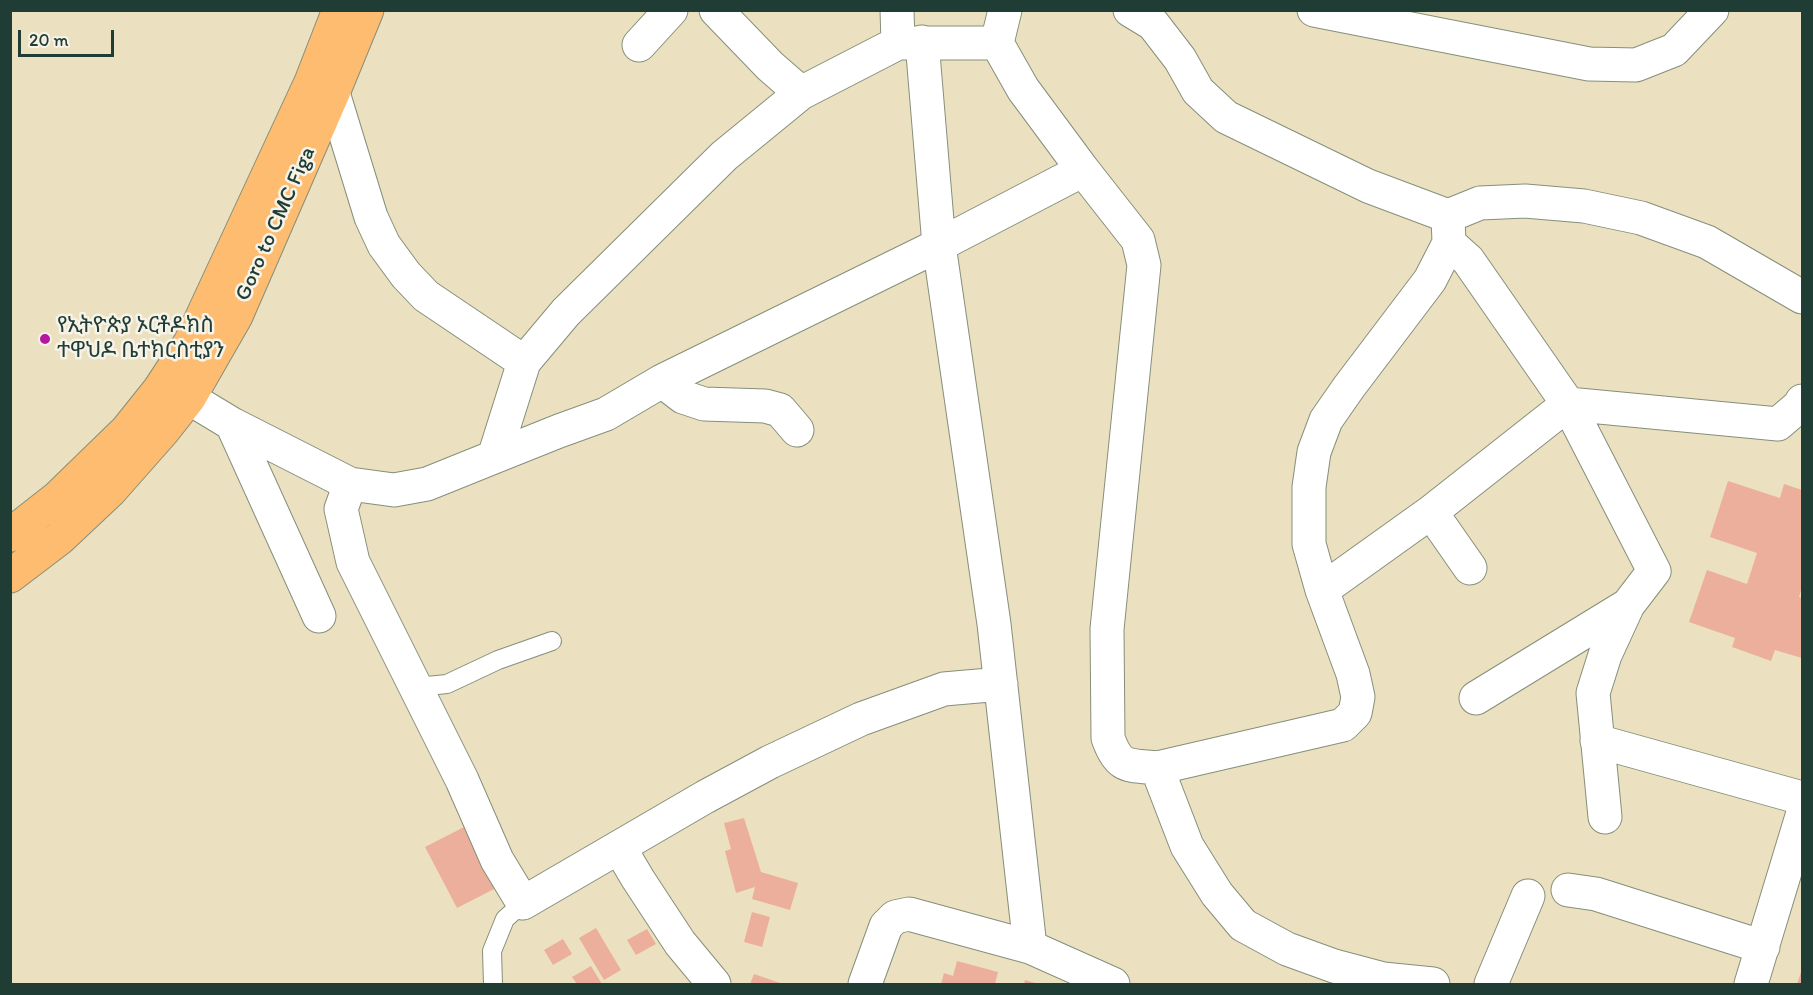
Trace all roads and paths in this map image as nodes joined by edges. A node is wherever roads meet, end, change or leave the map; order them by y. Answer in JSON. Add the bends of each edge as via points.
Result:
{"nodes":[{"id":1,"x":339,"y":10,"type":"edge"},
{"id":2,"x":368,"y":10,"type":"edge"},
{"id":3,"x":671,"y":10,"type":"edge"},
{"id":4,"x":716,"y":10,"type":"edge"},
{"id":5,"x":897,"y":10,"type":"edge"},
{"id":6,"x":1005,"y":10,"type":"edge"},
{"id":7,"x":1130,"y":10,"type":"edge"},
{"id":8,"x":1314,"y":10,"type":"edge"},
{"id":9,"x":1712,"y":10,"type":"edge"},
{"id":10,"x":910,"y":43,"type":"junction"},
{"id":11,"x":997,"y":43,"type":"junction"},
{"id":12,"x":639,"y":45,"type":"dead end"},
{"id":13,"x":333,"y":93,"type":"junction"},
{"id":14,"x":801,"y":93,"type":"junction"},
{"id":15,"x":1083,"y":170,"type":"junction"},
{"id":16,"x":1448,"y":230,"type":"junction"},
{"id":17,"x":939,"y":244,"type":"junction"},
{"id":18,"x":1803,"y":297,"type":"edge"},
{"id":19,"x":524,"y":362,"type":"junction"},
{"id":20,"x":662,"y":381,"type":"junction"},
{"id":21,"x":189,"y":398,"type":"junction"},
{"id":22,"x":1803,"y":401,"type":"edge"},
{"id":23,"x":1568,"y":404,"type":"junction"},
{"id":24,"x":232,"y":424,"type":"junction"},
{"id":25,"x":796,"y":430,"type":"dead end"},
{"id":26,"x":494,"y":457,"type":"junction"},
{"id":27,"x":350,"y":484,"type":"junction"},
{"id":28,"x":1431,"y":512,"type":"junction"},
{"id":29,"x":10,"y":535,"type":"edge"},
{"id":30,"x":1470,"y":568,"type":"dead end"},
{"id":31,"x":10,"y":576,"type":"edge"},
{"id":32,"x":1322,"y":590,"type":"junction"},
{"id":33,"x":1628,"y":605,"type":"junction"},
{"id":34,"x":319,"y":616,"type":"dead end"},
{"id":35,"x":552,"y":641,"type":"dead end"},
{"id":36,"x":1001,"y":684,"type":"junction"},
{"id":37,"x":417,"y":687,"type":"junction"},
{"id":38,"x":1476,"y":699,"type":"dead end"},
{"id":39,"x":1597,"y":741,"type":"junction"},
{"id":40,"x":1157,"y":768,"type":"junction"},
{"id":41,"x":1803,"y":798,"type":"edge"},
{"id":42,"x":1803,"y":816,"type":"edge"},
{"id":43,"x":1605,"y":817,"type":"dead end"},
{"id":44,"x":619,"y":847,"type":"junction"},
{"id":45,"x":1568,"y":890,"type":"dead end"},
{"id":46,"x":1528,"y":896,"type":"dead end"},
{"id":47,"x":524,"y":903,"type":"junction"},
{"id":48,"x":1030,"y":947,"type":"junction"},
{"id":49,"x":1763,"y":947,"type":"junction"},
{"id":50,"x":1099,"y":982,"type":"edge"},
{"id":51,"x":493,"y":984,"type":"edge"},
{"id":52,"x":714,"y":984,"type":"edge"},
{"id":53,"x":865,"y":984,"type":"edge"},
{"id":54,"x":1433,"y":984,"type":"edge"},
{"id":55,"x":1491,"y":984,"type":"edge"},
{"id":56,"x":1751,"y":984,"type":"edge"}],
"edges":[{"from":1,"to":29,"type":"main road","via":[[306,92],[190,343],[127,430],[57,498]]},
{"from":2,"to":13,"type":"main road","name":"Goro to CMC Figa"},
{"from":3,"to":12,"type":"street"},
{"from":4,"to":14,"type":"street"},
{"from":5,"to":10,"type":"street"},
{"from":6,"to":11,"type":"street"},
{"from":7,"to":16,"type":"street","via":[[1153,24],[1198,91],[1226,117]]},
{"from":8,"to":9,"type":"street","via":[[1589,64],[1636,65],[1674,50]]},
{"from":10,"to":11,"type":"street"},
{"from":10,"to":14,"type":"street"},
{"from":10,"to":17,"type":"street"},
{"from":11,"to":15,"type":"street","via":[[1023,89]]},
{"from":13,"to":19,"type":"street","via":[[371,216],[384,245],[405,275],[426,296]]},
{"from":13,"to":21,"type":"main road","name":"Goro to CMC Figa","via":[[236,316]]},
{"from":14,"to":19,"type":"street","via":[[716,164],[566,312]]},
{"from":15,"to":17,"type":"street"},
{"from":15,"to":40,"type":"street","via":[[1138,240],[1144,265],[1107,629],[1108,738],[1120,761]]},
{"from":16,"to":18,"type":"street","via":[[1480,203],[1525,201],[1584,206],[1641,218],[1707,242]]},
{"from":16,"to":23,"type":"street"},
{"from":16,"to":32,"type":"street","via":[[1430,280],[1326,420],[1314,452],[1309,487],[1309,544]]},
{"from":17,"to":20,"type":"street"},
{"from":17,"to":36,"type":"street"},
{"from":19,"to":26,"type":"street"},
{"from":20,"to":25,"type":"street","via":[[683,397],[704,404],[780,410]]},
{"from":20,"to":26,"type":"street","via":[[606,414]]},
{"from":21,"to":24,"type":"street"},
{"from":21,"to":31,"type":"main road","name":"Goro to CMC Figa","via":[[110,491],[60,538]]},
{"from":22,"to":23,"type":"street","via":[[1778,424]]},
{"from":23,"to":28,"type":"street"},
{"from":23,"to":33,"type":"street","via":[[1654,571]]},
{"from":24,"to":27,"type":"street"},
{"from":24,"to":34,"type":"street"},
{"from":26,"to":27,"type":"street","via":[[427,484],[394,490]]},
{"from":27,"to":37,"type":"street","via":[[341,509],[353,562]]},
{"from":28,"to":30,"type":"street"},
{"from":28,"to":32,"type":"street"},
{"from":32,"to":40,"type":"street","via":[[1353,674],[1358,697],[1355,713],[1343,725]]},
{"from":33,"to":38,"type":"street"},
{"from":33,"to":39,"type":"street","via":[[1593,693]]},
{"from":35,"to":37,"type":"lane","via":[[447,684]]},
{"from":36,"to":44,"type":"street","via":[[944,689],[861,719],[705,796]]},
{"from":36,"to":48,"type":"street"},
{"from":37,"to":47,"type":"street","via":[[497,860]]},
{"from":39,"to":41,"type":"street"},
{"from":39,"to":43,"type":"street"},
{"from":40,"to":54,"type":"street","via":[[1187,846],[1217,894],[1243,925],[1287,949],[1334,966],[1383,979]]},
{"from":42,"to":49,"type":"street"},
{"from":44,"to":47,"type":"street"},
{"from":44,"to":52,"type":"street","via":[[680,943]]},
{"from":45,"to":49,"type":"street","via":[[1596,894]]},
{"from":46,"to":55,"type":"street"},
{"from":47,"to":51,"type":"lane","via":[[505,919],[492,951]]},
{"from":48,"to":50,"type":"street"},
{"from":48,"to":53,"type":"street","via":[[909,914],[895,917],[886,926]]},
{"from":49,"to":56,"type":"street"}]}
